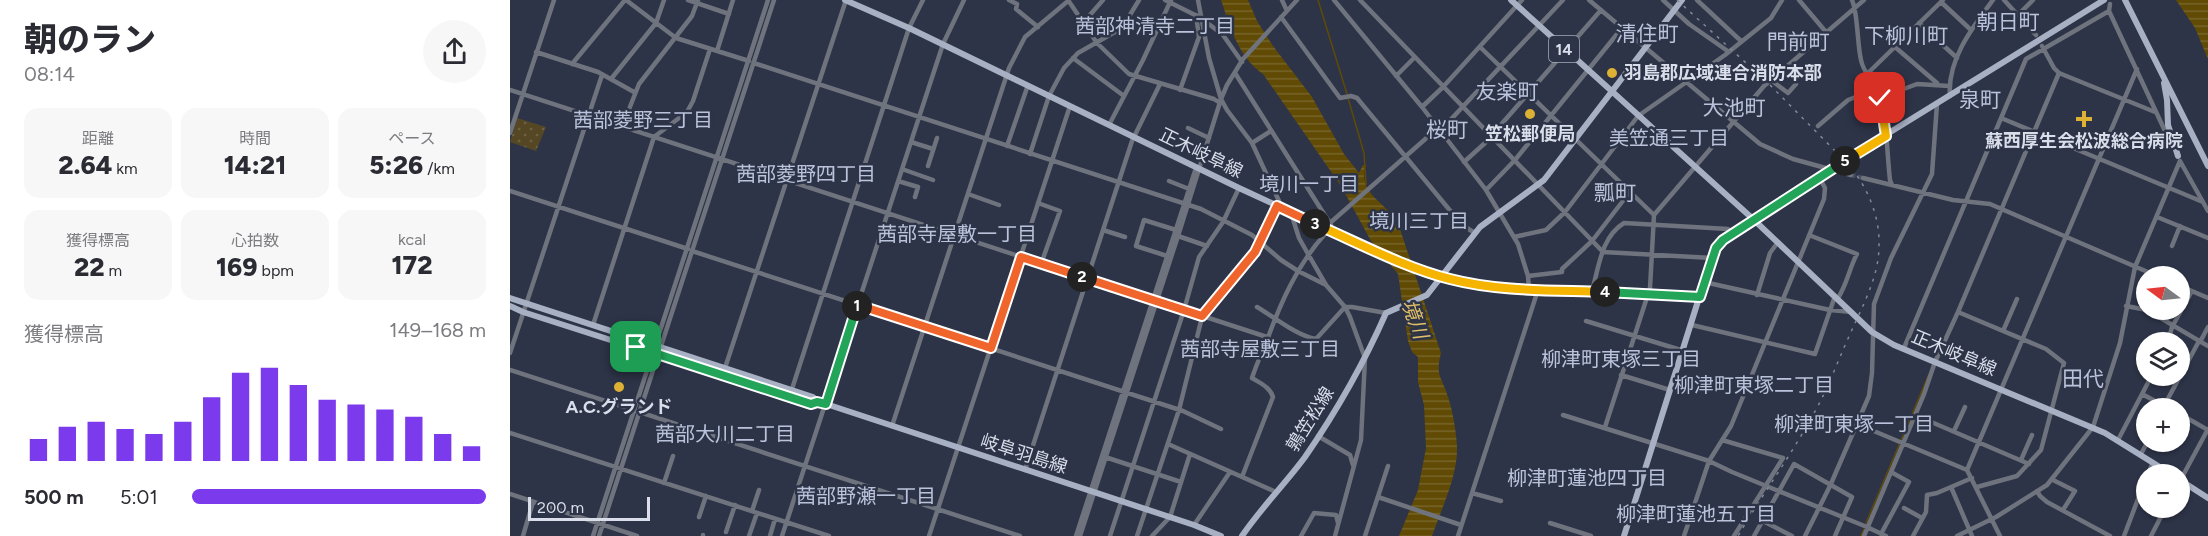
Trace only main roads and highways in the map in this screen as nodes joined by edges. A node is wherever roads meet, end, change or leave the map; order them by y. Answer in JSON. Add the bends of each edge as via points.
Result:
{"nodes":[{"id":1,"x":845,"y":0,"type":"edge"},
{"id":2,"x":1511,"y":0,"type":"edge"},
{"id":3,"x":1682,"y":0,"type":"edge"},
{"id":4,"x":2125,"y":0,"type":"edge"},
{"id":5,"x":2107,"y":2,"type":"edge"},
{"id":6,"x":1520,"y":3,"type":"edge"},
{"id":7,"x":2160,"y":68,"type":"junction"},
{"id":8,"x":1611,"y":92,"type":"junction"},
{"id":9,"x":2179,"y":159,"type":"road end"},
{"id":10,"x":2208,"y":166,"type":"edge"},
{"id":11,"x":1753,"y":219,"type":"junction"},
{"id":12,"x":1700,"y":297,"type":"junction"},
{"id":13,"x":510,"y":298,"type":"edge"},
{"id":14,"x":510,"y":306,"type":"edge"},
{"id":15,"x":791,"y":393,"type":"junction"},
{"id":16,"x":2156,"y":464,"type":"edge"},
{"id":17,"x":2190,"y":486,"type":"edge"},
{"id":18,"x":2208,"y":498,"type":"edge"},
{"id":19,"x":1221,"y":536,"type":"edge"},
{"id":20,"x":1242,"y":536,"type":"edge"},
{"id":21,"x":1624,"y":536,"type":"edge"}],
"edges":[{"from":1,"to":12,"type":"main road","name":"正木岐阜線","bridge":true,"via":[[1239,189],[1433,274],[1505,288]]},
{"from":2,"to":6,"type":"main road","number":"14"},
{"from":3,"to":8,"type":"main road"},
{"from":4,"to":7,"type":"main road"},
{"from":5,"to":11,"type":"main road"},
{"from":6,"to":8,"type":"main road","number":"14"},
{"from":7,"to":9,"type":"main road","via":[[2168,125]]},
{"from":7,"to":10,"type":"main road"},
{"from":8,"to":11,"type":"main road","number":"14"},
{"from":8,"to":20,"type":"main road","name":"鶉笠松線","via":[[1539,185],[1474,233],[1433,290],[1386,313],[1365,358],[1304,458]]},
{"from":11,"to":12,"type":"main road","via":[[1719,244]]},
{"from":11,"to":16,"type":"main road","name":"正木岐阜線","via":[[1872,332],[2093,427]]},
{"from":12,"to":21,"type":"main road"},
{"from":13,"to":15,"type":"main road","name":"岐阜羽島線"},
{"from":14,"to":15,"type":"main road","name":"岐阜羽島線"},
{"from":15,"to":19,"type":"main road","name":"岐阜羽島線","via":[[813,397],[817,402]]},
{"from":17,"to":18,"type":"main road"}]}
